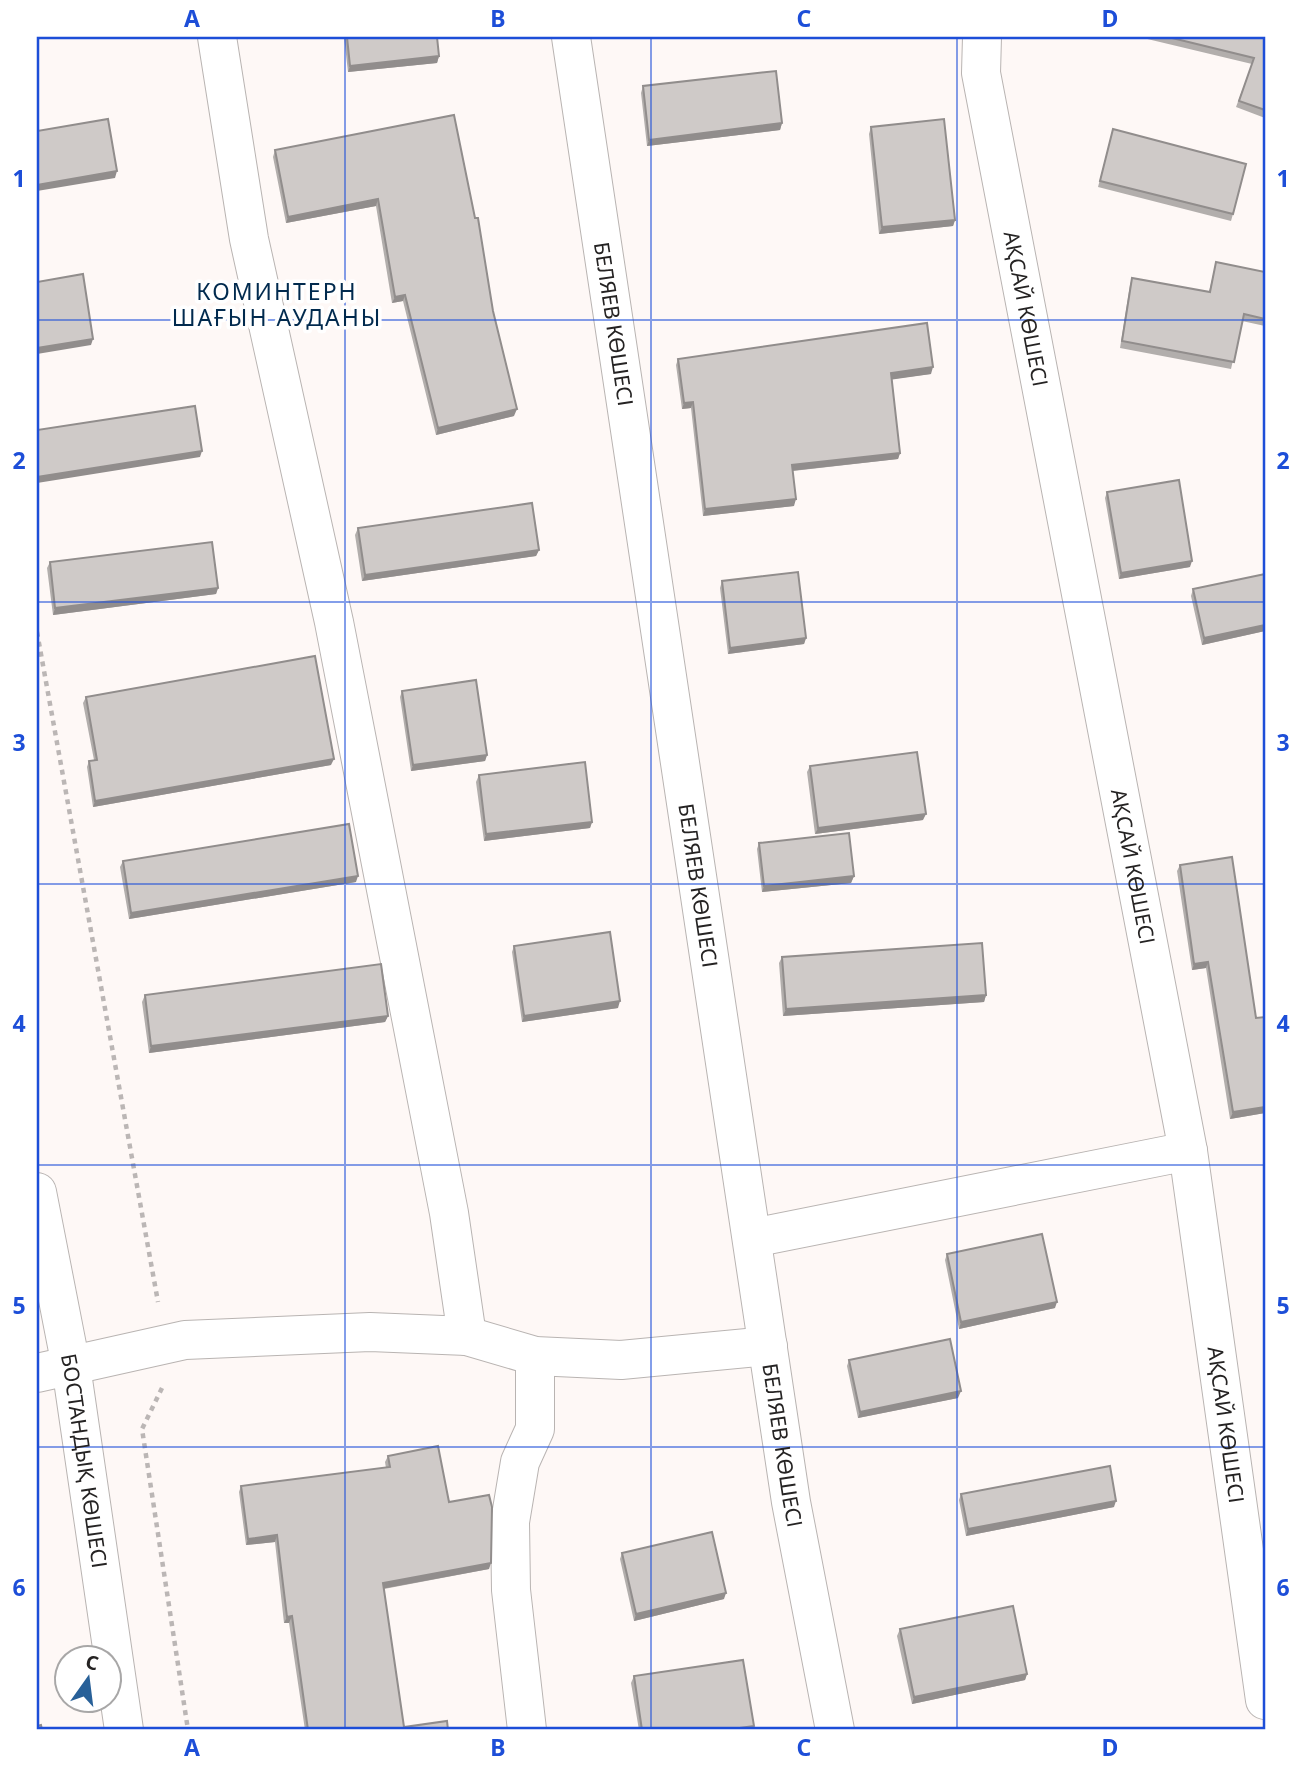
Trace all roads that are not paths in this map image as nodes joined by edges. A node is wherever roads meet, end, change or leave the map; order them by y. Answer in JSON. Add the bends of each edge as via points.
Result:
{"nodes":[{"id":1,"x":217,"y":37,"type":"edge"},
{"id":2,"x":571,"y":37,"type":"edge"},
{"id":3,"x":982,"y":37,"type":"edge"},
{"id":4,"x":1188,"y":1151,"type":"junction"},
{"id":5,"x":37,"y":1192,"type":"edge"},
{"id":6,"x":753,"y":1238,"type":"junction"},
{"id":7,"x":467,"y":1336,"type":"junction"},
{"id":8,"x":768,"y":1346,"type":"junction"},
{"id":9,"x":535,"y":1356,"type":"junction"},
{"id":10,"x":54,"y":1369,"type":"edge"},
{"id":11,"x":1265,"y":1700,"type":"edge"},
{"id":12,"x":124,"y":1730,"type":"edge"},
{"id":13,"x":527,"y":1730,"type":"edge"},
{"id":14,"x":835,"y":1730,"type":"edge"}],
"edges":[{"from":1,"to":7,"type":"street","via":[[249,239],[334,622],[449,1213]]},
{"from":2,"to":6,"type":"street","name":"БЕЛЯЕВ КӨШЕСІ"},
{"from":3,"to":4,"type":"street","name":"АҚСАЙ КӨШЕСІ","via":[[981,73]]},
{"from":4,"to":6,"type":"street"},
{"from":4,"to":11,"type":"street","name":"АҚСАЙ КӨШЕСІ"},
{"from":5,"to":10,"type":"street","name":"БОСТАНДЫҚ КӨШЕСІ"},
{"from":6,"to":8,"type":"street","name":"БЕЛЯЕВ КӨШЕСІ"},
{"from":7,"to":9,"type":"street"},
{"from":7,"to":10,"type":"street","via":[[370,1332],[185,1340]]},
{"from":8,"to":9,"type":"street","via":[[621,1360]]},
{"from":8,"to":14,"type":"street","name":"БЕЛЯЕВ КӨШЕСІ","via":[[791,1502]]},
{"from":9,"to":13,"type":"street","via":[[535,1429],[520,1462],[510,1522],[511,1590]]},
{"from":10,"to":12,"type":"street","name":"БОСТАНДЫҚ КӨШЕСІ"}]}
